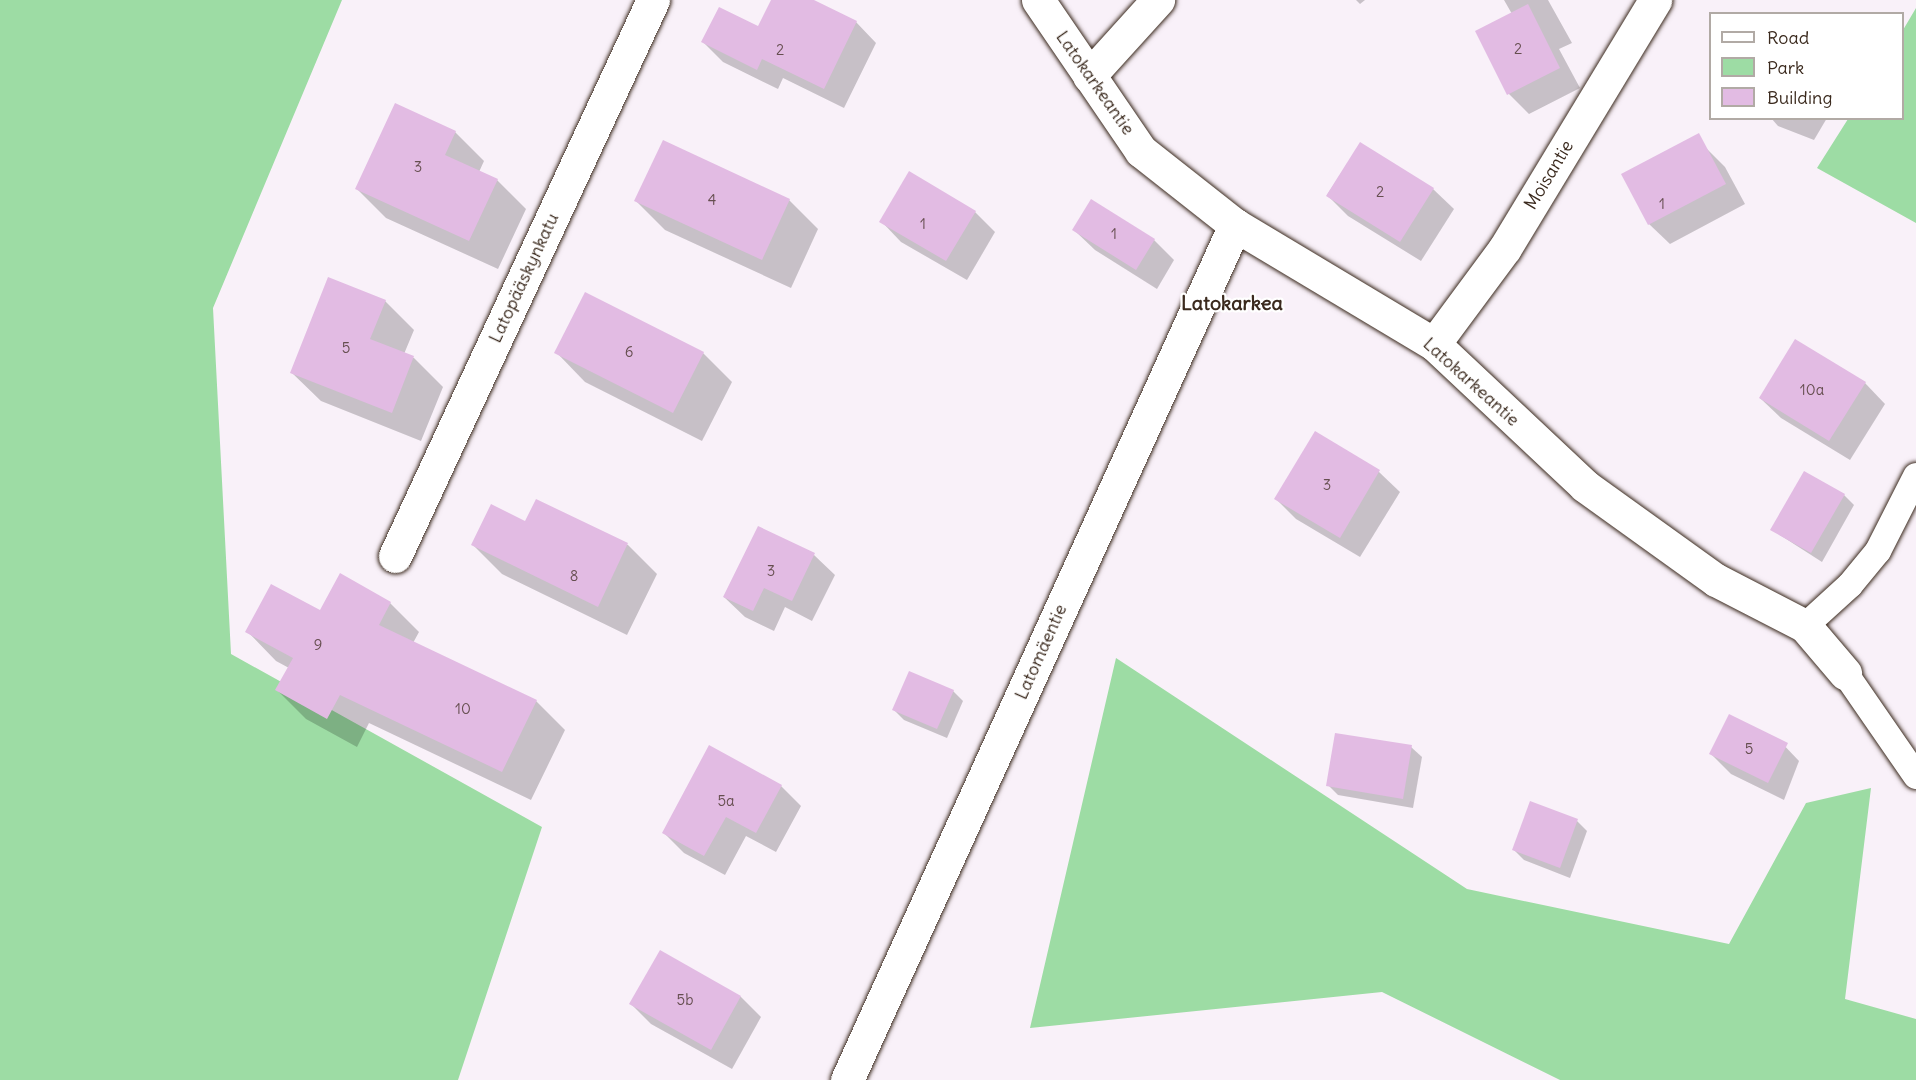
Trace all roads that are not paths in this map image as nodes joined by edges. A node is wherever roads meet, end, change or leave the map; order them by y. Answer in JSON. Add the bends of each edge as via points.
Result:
{"nodes":[{"id":1,"x":653,"y":0,"type":"edge"},
{"id":2,"x":1038,"y":0,"type":"edge"},
{"id":3,"x":1158,"y":0,"type":"edge"},
{"id":4,"x":1655,"y":0,"type":"edge"},
{"id":5,"x":1089,"y":76,"type":"junction"},
{"id":6,"x":1235,"y":225,"type":"junction"},
{"id":7,"x":1434,"y":344,"type":"junction"},
{"id":8,"x":1916,"y":476,"type":"edge"},
{"id":9,"x":395,"y":556,"type":"dead end"},
{"id":10,"x":1805,"y":626,"type":"junction"},
{"id":11,"x":1845,"y":674,"type":"joint"},
{"id":12,"x":1916,"y":776,"type":"edge"},
{"id":13,"x":847,"y":1080,"type":"edge"}],
"edges":[{"from":1,"to":9,"type":"street","name":"Latopääskynkatu"},
{"from":2,"to":5,"type":"street","name":"Latokarkeantie"},
{"from":3,"to":5,"type":"street"},
{"from":4,"to":7,"type":"street","name":"Moisantie","via":[[1505,248]]},
{"from":5,"to":6,"type":"street","name":"Latokarkeantie","via":[[1141,151]]},
{"from":6,"to":7,"type":"street","name":"Latokarkeantie"},
{"from":6,"to":13,"type":"street","name":"Latomäentie"},
{"from":7,"to":10,"type":"street","name":"Latokarkeantie","via":[[1585,486],[1716,580]]},
{"from":8,"to":10,"type":"lane","via":[[1878,551],[1850,585]]},
{"from":10,"to":11,"type":"street","name":"Latokarkeantie"},
{"from":11,"to":12,"type":"lane"}]}
